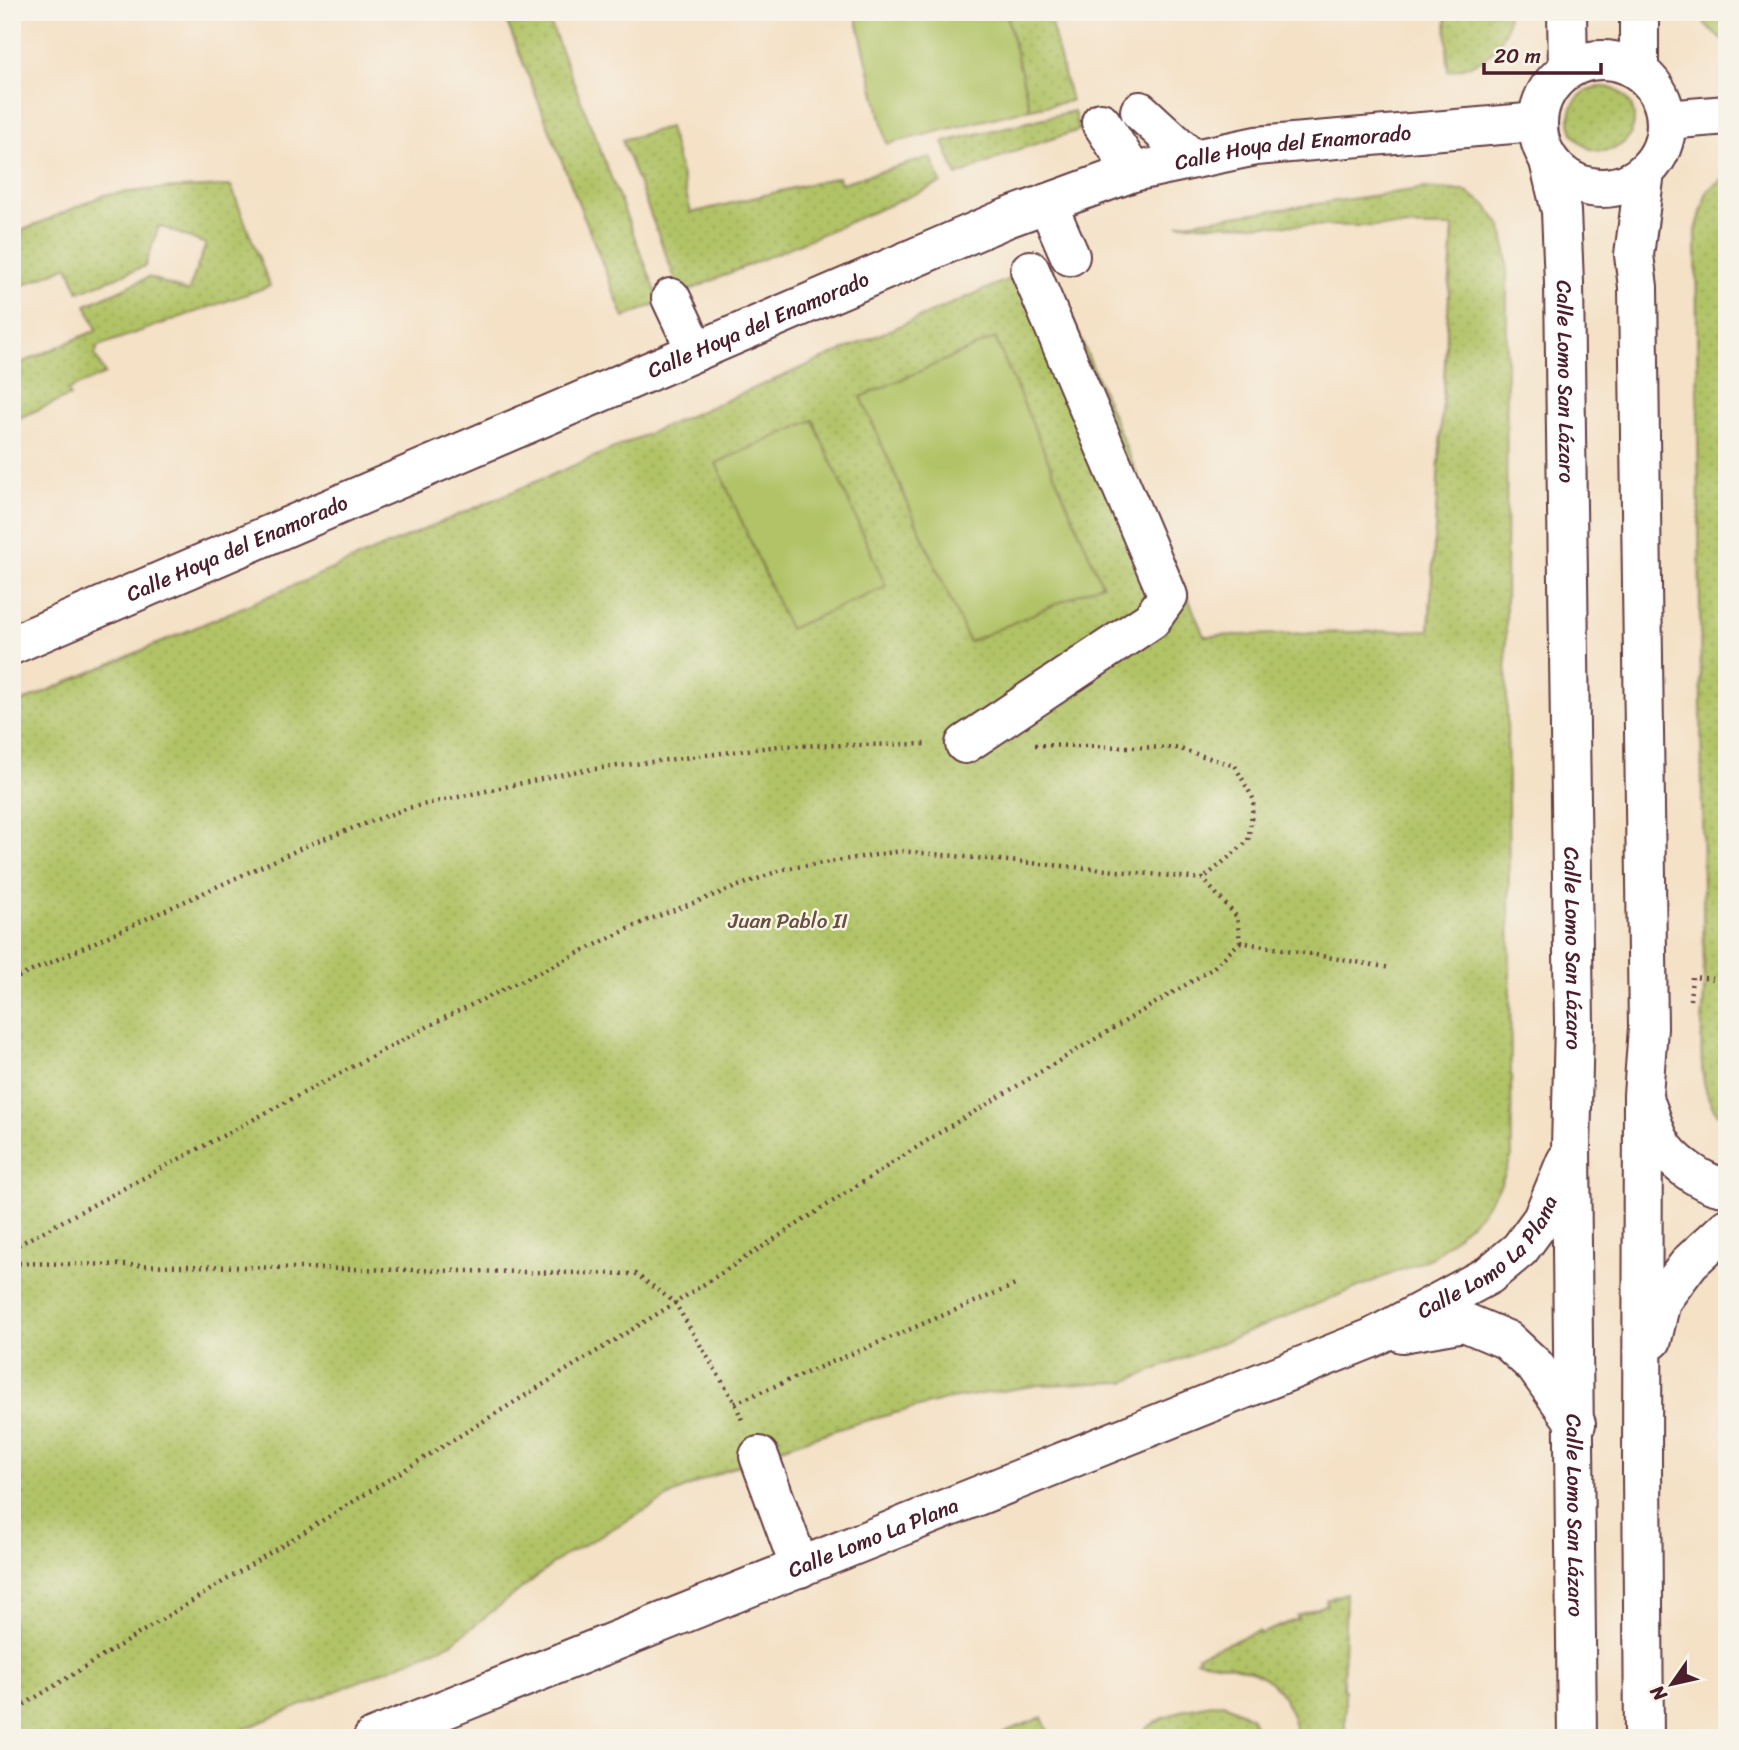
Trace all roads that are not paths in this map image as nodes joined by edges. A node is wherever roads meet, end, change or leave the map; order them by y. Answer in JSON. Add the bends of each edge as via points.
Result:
{"nodes":[{"id":1,"x":1567,"y":12,"type":"edge"},
{"id":2,"x":1639,"y":12,"type":"edge"},
{"id":3,"x":1568,"y":69,"type":"junction"},
{"id":4,"x":1639,"y":71,"type":"junction"},
{"id":5,"x":1140,"y":111,"type":"dead end"},
{"id":6,"x":1727,"y":114,"type":"edge"},
{"id":7,"x":1666,"y":120,"type":"junction"},
{"id":8,"x":1101,"y":122,"type":"dead end"},
{"id":9,"x":1537,"y":122,"type":"junction"},
{"id":10,"x":1192,"y":159,"type":"junction"},
{"id":11,"x":1549,"y":161,"type":"junction"},
{"id":12,"x":1133,"y":172,"type":"junction"},
{"id":13,"x":1645,"y":172,"type":"junction"},
{"id":14,"x":1047,"y":203,"type":"junction"},
{"id":15,"x":1070,"y":256,"type":"dead end"},
{"id":16,"x":1030,"y":270,"type":"dead end"},
{"id":17,"x":671,"y":298,"type":"dead end"},
{"id":18,"x":696,"y":351,"type":"junction"},
{"id":19,"x":12,"y":645,"type":"edge"},
{"id":20,"x":965,"y":744,"type":"road end"},
{"id":21,"x":1643,"y":1095,"type":"junction"},
{"id":22,"x":1571,"y":1148,"type":"junction"},
{"id":23,"x":1727,"y":1187,"type":"edge"},
{"id":24,"x":1727,"y":1228,"type":"edge"},
{"id":25,"x":1372,"y":1338,"type":"junction"},
{"id":26,"x":1642,"y":1383,"type":"junction"},
{"id":27,"x":1576,"y":1424,"type":"junction"},
{"id":28,"x":759,"y":1456,"type":"road end"},
{"id":29,"x":800,"y":1568,"type":"junction"},
{"id":30,"x":373,"y":1738,"type":"edge"},
{"id":31,"x":1577,"y":1738,"type":"edge"},
{"id":32,"x":1644,"y":1738,"type":"edge"}],
"edges":[{"from":1,"to":3,"type":"street"},
{"from":2,"to":4,"type":"street"},
{"from":3,"to":4,"type":"street","via":[[1591,60],[1616,61]]},
{"from":3,"to":9,"type":"street","via":[[1552,82],[1541,101]]},
{"from":4,"to":7,"type":"street","via":[[1653,85]]},
{"from":5,"to":10,"type":"street"},
{"from":6,"to":7,"type":"street"},
{"from":7,"to":13,"type":"street","via":[[1661,148]]},
{"from":8,"to":12,"type":"street"},
{"from":9,"to":10,"type":"street","name":"Calle Hoya del Enamorado","via":[[1256,146]]},
{"from":9,"to":11,"type":"street"},
{"from":10,"to":12,"type":"street","name":"Calle Hoya del Enamorado"},
{"from":11,"to":13,"type":"street","via":[[1564,177],[1606,189],[1627,184]]},
{"from":11,"to":22,"type":"street","name":"Calle Lomo San Lázaro","via":[[1561,211],[1564,283],[1574,1024]]},
{"from":12,"to":14,"type":"street","name":"Calle Hoya del Enamorado"},
{"from":13,"to":21,"type":"street","via":[[1634,255],[1648,1028]]},
{"from":14,"to":15,"type":"street"},
{"from":14,"to":18,"type":"street","name":"Calle Hoya del Enamorado"},
{"from":16,"to":20,"type":"street","via":[[1168,596],[1151,620]]},
{"from":17,"to":18,"type":"street"},
{"from":18,"to":19,"type":"street","name":"Calle Hoya del Enamorado"},
{"from":21,"to":23,"type":"street","via":[[1660,1142],[1688,1171]]},
{"from":21,"to":26,"type":"street"},
{"from":22,"to":25,"type":"street","name":"Calle Lomo La Plana","via":[[1542,1219],[1520,1249],[1489,1275]]},
{"from":22,"to":27,"type":"street","name":"Calle Lomo San Lázaro"},
{"from":24,"to":26,"type":"street","via":[[1690,1262],[1661,1301]]},
{"from":25,"to":27,"type":"street","name":"Calle Lomo La Plana","via":[[1464,1322],[1507,1340],[1535,1366]]},
{"from":25,"to":29,"type":"street","name":"Calle Lomo La Plana"},
{"from":26,"to":32,"type":"street"},
{"from":27,"to":31,"type":"street","name":"Calle Lomo San Lázaro"},
{"from":28,"to":29,"type":"street"},
{"from":29,"to":30,"type":"street","name":"Calle Lomo La Plana"}]}
